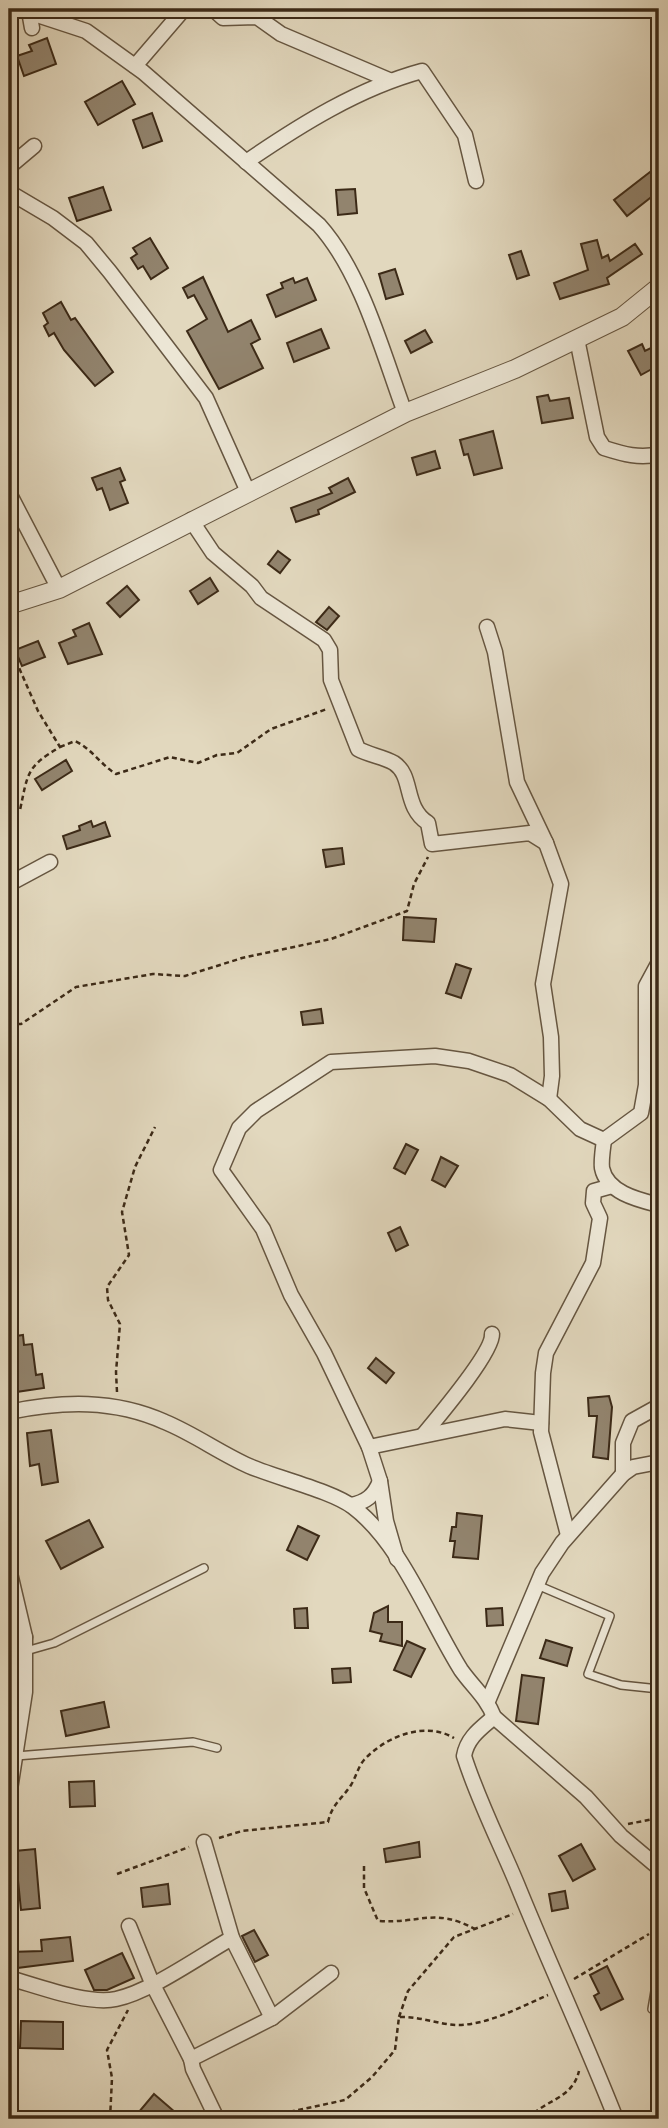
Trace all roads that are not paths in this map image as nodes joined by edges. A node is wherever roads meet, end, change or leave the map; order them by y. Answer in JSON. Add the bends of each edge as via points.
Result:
{"nodes":[{"id":1,"x":184,"y":9,"type":"edge"},
{"id":2,"x":213,"y":9,"type":"edge"},
{"id":3,"x":27,"y":10,"type":"edge"},
{"id":4,"x":32,"y":28,"type":"dead end"},
{"id":5,"x":135,"y":66,"type":"junction"},
{"id":6,"x":389,"y":80,"type":"junction"},
{"id":7,"x":33,"y":146,"type":"dead end"},
{"id":8,"x":246,"y":162,"type":"junction"},
{"id":9,"x":9,"y":167,"type":"edge"},
{"id":10,"x":476,"y":181,"type":"dead end"},
{"id":11,"x":9,"y":192,"type":"edge"},
{"id":12,"x":659,"y":286,"type":"edge"},
{"id":13,"x":577,"y":339,"type":"junction"},
{"id":14,"x":405,"y":413,"type":"junction"},
{"id":15,"x":659,"y":454,"type":"edge"},
{"id":16,"x":248,"y":492,"type":"junction"},
{"id":17,"x":9,"y":493,"type":"edge"},
{"id":18,"x":191,"y":520,"type":"junction"},
{"id":19,"x":58,"y":589,"type":"junction"},
{"id":20,"x":9,"y":605,"type":"edge"},
{"id":21,"x":487,"y":627,"type":"dead end"},
{"id":22,"x":546,"y":843,"type":"junction"},
{"id":23,"x":50,"y":862,"type":"dead end"},
{"id":24,"x":9,"y":884,"type":"edge"},
{"id":25,"x":659,"y":962,"type":"edge"},
{"id":26,"x":549,"y":1099,"type":"junction"},
{"id":27,"x":604,"y":1140,"type":"junction"},
{"id":28,"x":612,"y":1186,"type":"junction"},
{"id":29,"x":659,"y":1205,"type":"edge"},
{"id":30,"x":492,"y":1334,"type":"dead end"},
{"id":31,"x":659,"y":1406,"type":"edge"},
{"id":32,"x":9,"y":1412,"type":"edge"},
{"id":33,"x":541,"y":1423,"type":"junction"},
{"id":34,"x":424,"y":1434,"type":"junction"},
{"id":35,"x":369,"y":1447,"type":"junction"},
{"id":36,"x":659,"y":1462,"type":"edge"},
{"id":37,"x":623,"y":1474,"type":"junction"},
{"id":38,"x":380,"y":1481,"type":"junction"},
{"id":39,"x":351,"y":1505,"type":"junction"},
{"id":40,"x":568,"y":1535,"type":"junction"},
{"id":41,"x":397,"y":1559,"type":"junction"},
{"id":42,"x":204,"y":1568,"type":"dead end"},
{"id":43,"x":9,"y":1569,"type":"edge"},
{"id":44,"x":537,"y":1585,"type":"junction"},
{"id":45,"x":25,"y":1644,"type":"junction"},
{"id":46,"x":9,"y":1657,"type":"edge"},
{"id":47,"x":659,"y":1689,"type":"edge"},
{"id":48,"x":488,"y":1701,"type":"junction"},
{"id":49,"x":494,"y":1717,"type":"junction"},
{"id":50,"x":217,"y":1748,"type":"dead end"},
{"id":51,"x":15,"y":1756,"type":"junction"},
{"id":52,"x":9,"y":1796,"type":"edge"},
{"id":53,"x":204,"y":1842,"type":"road end"},
{"id":54,"x":659,"y":1868,"type":"edge"},
{"id":55,"x":659,"y":1920,"type":"edge"},
{"id":56,"x":129,"y":1926,"type":"dead end"},
{"id":57,"x":232,"y":1938,"type":"junction"},
{"id":58,"x":331,"y":1973,"type":"dead end"},
{"id":59,"x":9,"y":1978,"type":"edge"},
{"id":60,"x":152,"y":1983,"type":"junction"},
{"id":61,"x":652,"y":2009,"type":"dead end"},
{"id":62,"x":272,"y":2018,"type":"junction"},
{"id":63,"x":191,"y":2059,"type":"junction"},
{"id":64,"x":217,"y":2119,"type":"edge"},
{"id":65,"x":616,"y":2119,"type":"edge"}],
"edges":[{"from":1,"to":5,"type":"street"},
{"from":2,"to":6,"type":"street","via":[[223,18],[257,17],[281,34]]},
{"from":3,"to":4,"type":"street"},
{"from":3,"to":5,"type":"street","via":[[86,31]]},
{"from":5,"to":8,"type":"street"},
{"from":6,"to":8,"type":"street","via":[[289,133]]},
{"from":6,"to":10,"type":"street","via":[[422,71],[465,135]]},
{"from":7,"to":9,"type":"street"},
{"from":8,"to":14,"type":"street","via":[[330,237],[370,317]]},
{"from":11,"to":16,"type":"street","via":[[86,243],[110,272],[206,398]]},
{"from":12,"to":13,"type":"street","via":[[622,317]]},
{"from":13,"to":14,"type":"street"},
{"from":13,"to":15,"type":"street","via":[[597,438],[604,448],[624,455]]},
{"from":14,"to":16,"type":"street"},
{"from":16,"to":18,"type":"street"},
{"from":17,"to":19,"type":"street"},
{"from":18,"to":19,"type":"street"},
{"from":18,"to":22,"type":"street","via":[[213,553],[261,598],[324,640],[330,650],[331,680],[358,749],[393,762],[404,774],[409,800],[428,823],[432,844],[530,833]]},
{"from":19,"to":20,"type":"street"},
{"from":21,"to":22,"type":"street","via":[[517,782]]},
{"from":22,"to":26,"type":"street","via":[[561,884],[544,985],[551,1037]]},
{"from":23,"to":24,"type":"street"},
{"from":25,"to":27,"type":"street","via":[[646,986],[646,1086],[641,1113]]},
{"from":26,"to":27,"type":"street","via":[[580,1129]]},
{"from":26,"to":35,"type":"street","via":[[510,1075],[469,1061],[435,1056],[331,1062],[256,1111],[230,1145],[221,1170],[263,1229],[291,1295]]},
{"from":27,"to":28,"type":"street","via":[[602,1168]]},
{"from":28,"to":29,"type":"street"},
{"from":28,"to":33,"type":"street","via":[[594,1191],[593,1203],[600,1218],[593,1263],[546,1353]]},
{"from":30,"to":34,"type":"street","via":[[475,1367]]},
{"from":31,"to":37,"type":"street","via":[[632,1421],[623,1443]]},
{"from":32,"to":39,"type":"street","via":[[63,1405],[119,1406],[164,1421],[249,1466]]},
{"from":33,"to":34,"type":"street","via":[[505,1419]]},
{"from":33,"to":40,"type":"street"},
{"from":34,"to":35,"type":"street"},
{"from":35,"to":38,"type":"street"},
{"from":36,"to":37,"type":"street"},
{"from":37,"to":40,"type":"street"},
{"from":38,"to":39,"type":"street","via":[[365,1502]]},
{"from":38,"to":41,"type":"street"},
{"from":39,"to":41,"type":"street","via":[[372,1524]]},
{"from":40,"to":44,"type":"street"},
{"from":41,"to":48,"type":"street","via":[[463,1673]]},
{"from":42,"to":45,"type":"lane","via":[[54,1643]]},
{"from":43,"to":45,"type":"street"},
{"from":44,"to":47,"type":"lane","via":[[610,1616],[589,1674],[621,1685]]},
{"from":44,"to":48,"type":"street"},
{"from":45,"to":46,"type":"street"},
{"from":45,"to":51,"type":"street","via":[[25,1692]]},
{"from":48,"to":49,"type":"street"},
{"from":49,"to":54,"type":"street"},
{"from":49,"to":65,"type":"street","via":[[466,1745],[464,1756]]},
{"from":50,"to":51,"type":"lane","via":[[193,1742]]},
{"from":51,"to":52,"type":"street"},
{"from":53,"to":57,"type":"street"},
{"from":55,"to":61,"type":"lane"},
{"from":56,"to":60,"type":"street"},
{"from":57,"to":60,"type":"street"},
{"from":57,"to":62,"type":"street"},
{"from":58,"to":62,"type":"street"},
{"from":59,"to":60,"type":"street","via":[[78,1997],[114,2000]]},
{"from":60,"to":63,"type":"street"},
{"from":62,"to":63,"type":"street"},
{"from":63,"to":64,"type":"street"}]}
